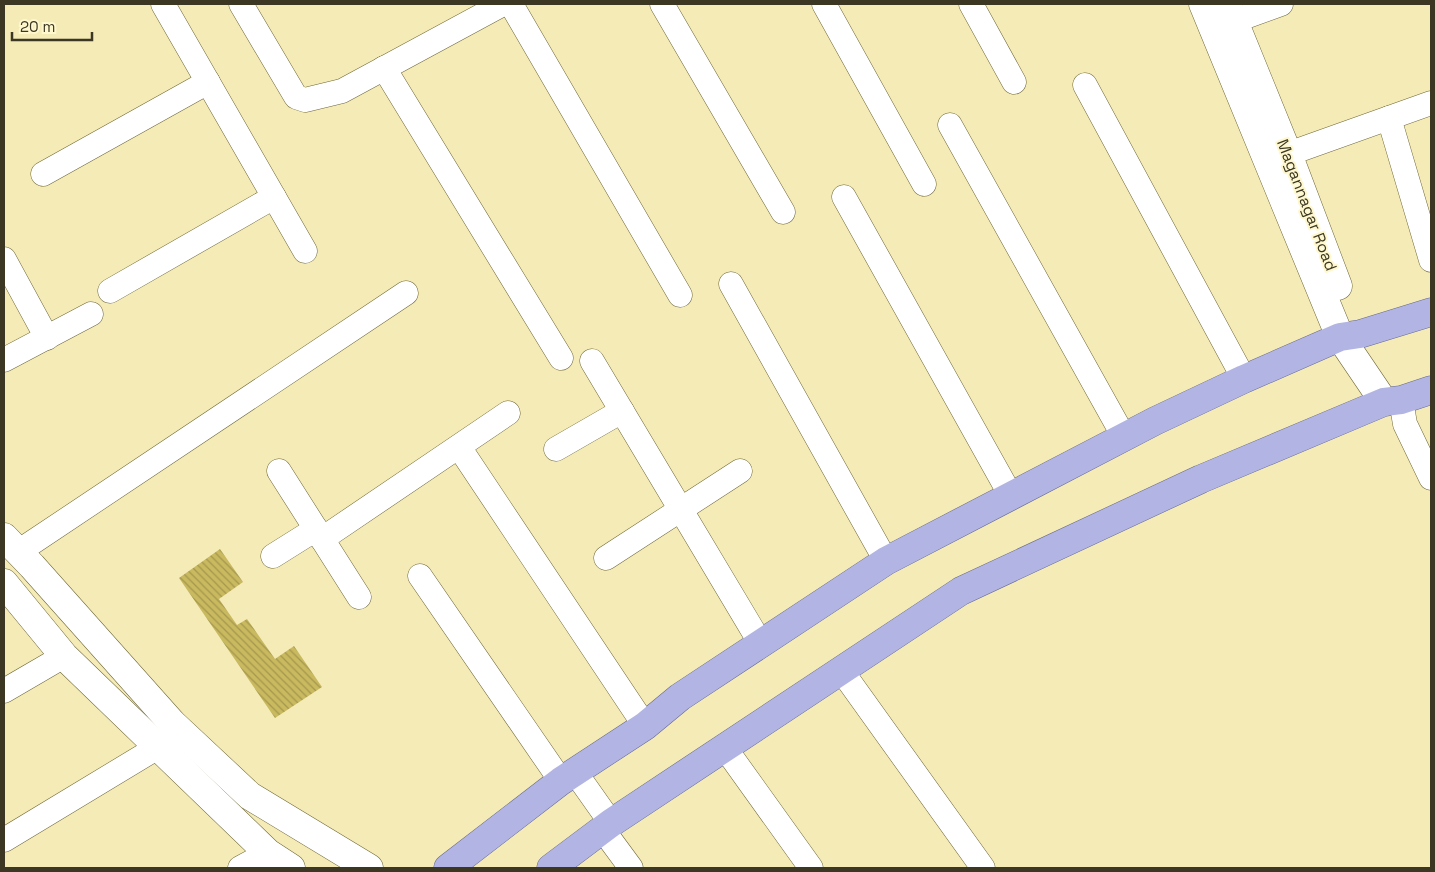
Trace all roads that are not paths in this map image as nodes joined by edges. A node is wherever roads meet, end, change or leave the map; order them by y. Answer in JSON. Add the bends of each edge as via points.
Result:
{"nodes":[{"id":1,"x":163,"y":4,"type":"edge"},
{"id":2,"x":241,"y":4,"type":"edge"},
{"id":3,"x":503,"y":4,"type":"edge"},
{"id":4,"x":511,"y":4,"type":"edge"},
{"id":5,"x":662,"y":4,"type":"edge"},
{"id":6,"x":824,"y":4,"type":"edge"},
{"id":7,"x":971,"y":4,"type":"edge"},
{"id":8,"x":1281,"y":4,"type":"edge"},
{"id":9,"x":1219,"y":13,"type":"edge"},
{"id":10,"x":384,"y":68,"type":"junction"},
{"id":11,"x":208,"y":82,"type":"junction"},
{"id":12,"x":1014,"y":82,"type":"dead end"},
{"id":13,"x":1085,"y":85,"type":"dead end"},
{"id":14,"x":1431,"y":103,"type":"edge"},
{"id":15,"x":1389,"y":118,"type":"junction"},
{"id":16,"x":950,"y":125,"type":"dead end"},
{"id":17,"x":1288,"y":154,"type":"junction"},
{"id":18,"x":42,"y":174,"type":"dead end"},
{"id":19,"x":924,"y":184,"type":"dead end"},
{"id":20,"x":274,"y":197,"type":"junction"},
{"id":21,"x":844,"y":197,"type":"dead end"},
{"id":22,"x":783,"y":212,"type":"dead end"},
{"id":23,"x":305,"y":251,"type":"dead end"},
{"id":24,"x":4,"y":260,"type":"edge"},
{"id":25,"x":1431,"y":260,"type":"edge"},
{"id":26,"x":731,"y":284,"type":"dead end"},
{"id":27,"x":110,"y":291,"type":"dead end"},
{"id":28,"x":406,"y":294,"type":"dead end"},
{"id":29,"x":680,"y":295,"type":"dead end"},
{"id":30,"x":1431,"y":312,"type":"edge"},
{"id":31,"x":91,"y":314,"type":"dead end"},
{"id":32,"x":1350,"y":336,"type":"junction"},
{"id":33,"x":47,"y":338,"type":"junction"},
{"id":34,"x":561,"y":358,"type":"dead end"},
{"id":35,"x":4,"y":360,"type":"edge"},
{"id":36,"x":592,"y":361,"type":"dead end"},
{"id":37,"x":1244,"y":379,"type":"junction"},
{"id":38,"x":1431,"y":390,"type":"edge"},
{"id":39,"x":1397,"y":409,"type":"junction"},
{"id":40,"x":622,"y":411,"type":"junction"},
{"id":41,"x":508,"y":413,"type":"dead end"},
{"id":42,"x":1124,"y":437,"type":"junction"},
{"id":43,"x":459,"y":446,"type":"junction"},
{"id":44,"x":556,"y":449,"type":"dead end"},
{"id":45,"x":279,"y":471,"type":"dead end"},
{"id":46,"x":740,"y":472,"type":"dead end"},
{"id":47,"x":1431,"y":478,"type":"edge"},
{"id":48,"x":1011,"y":496,"type":"junction"},
{"id":49,"x":680,"y":510,"type":"junction"},
{"id":50,"x":319,"y":534,"type":"junction"},
{"id":51,"x":11,"y":544,"type":"edge"},
{"id":52,"x":273,"y":556,"type":"dead end"},
{"id":53,"x":606,"y":558,"type":"dead end"},
{"id":54,"x":886,"y":561,"type":"junction"},
{"id":55,"x":420,"y":576,"type":"dead end"},
{"id":56,"x":4,"y":583,"type":"edge"},
{"id":57,"x":360,"y":597,"type":"dead end"},
{"id":58,"x":761,"y":644,"type":"junction"},
{"id":59,"x":64,"y":656,"type":"junction"},
{"id":60,"x":840,"y":670,"type":"junction"},
{"id":61,"x":4,"y":691,"type":"edge"},
{"id":62,"x":645,"y":726,"type":"junction"},
{"id":63,"x":158,"y":747,"type":"junction"},
{"id":64,"x":726,"y":748,"type":"junction"},
{"id":65,"x":568,"y":776,"type":"junction"},
{"id":66,"x":607,"y":826,"type":"junction"},
{"id":67,"x":4,"y":840,"type":"edge"},
{"id":68,"x":268,"y":853,"type":"junction"},
{"id":69,"x":240,"y":868,"type":"edge"},
{"id":70,"x":291,"y":868,"type":"edge"},
{"id":71,"x":370,"y":868,"type":"edge"},
{"id":72,"x":448,"y":868,"type":"edge"},
{"id":73,"x":551,"y":868,"type":"edge"},
{"id":74,"x":632,"y":868,"type":"edge"},
{"id":75,"x":811,"y":868,"type":"edge"},
{"id":76,"x":984,"y":868,"type":"edge"}],
"edges":[{"from":1,"to":11,"type":"street"},
{"from":2,"to":10,"type":"street","via":[[296,97],[305,100],[342,91]]},
{"from":3,"to":10,"type":"street"},
{"from":4,"to":29,"type":"street"},
{"from":5,"to":22,"type":"street"},
{"from":6,"to":19,"type":"street"},
{"from":7,"to":12,"type":"street"},
{"from":8,"to":9,"type":"street"},
{"from":9,"to":17,"type":"street","name":"Magannagar Road"},
{"from":9,"to":32,"type":"street","name":"Magannagar Road"},
{"from":10,"to":34,"type":"street"},
{"from":11,"to":18,"type":"street"},
{"from":11,"to":20,"type":"street"},
{"from":13,"to":37,"type":"street"},
{"from":14,"to":15,"type":"street"},
{"from":15,"to":17,"type":"street"},
{"from":15,"to":25,"type":"street"},
{"from":16,"to":42,"type":"street"},
{"from":17,"to":32,"type":"street","name":"Magannagar Road","via":[[1337,283]]},
{"from":20,"to":23,"type":"street"},
{"from":20,"to":27,"type":"street"},
{"from":21,"to":48,"type":"street"},
{"from":24,"to":33,"type":"street"},
{"from":26,"to":54,"type":"street"},
{"from":28,"to":51,"type":"street"},
{"from":30,"to":32,"type":"main road"},
{"from":31,"to":33,"type":"street"},
{"from":32,"to":37,"type":"main road"},
{"from":32,"to":39,"type":"street"},
{"from":33,"to":35,"type":"street"},
{"from":36,"to":40,"type":"street"},
{"from":37,"to":42,"type":"main road"},
{"from":38,"to":39,"type":"main road"},
{"from":39,"to":47,"type":"street"},
{"from":39,"to":60,"type":"main road","via":[[1200,479],[961,591]]},
{"from":40,"to":44,"type":"street"},
{"from":40,"to":49,"type":"street"},
{"from":41,"to":43,"type":"street"},
{"from":42,"to":48,"type":"main road"},
{"from":43,"to":50,"type":"street"},
{"from":43,"to":62,"type":"street"},
{"from":45,"to":50,"type":"street"},
{"from":46,"to":49,"type":"street"},
{"from":48,"to":54,"type":"main road"},
{"from":49,"to":53,"type":"street"},
{"from":49,"to":58,"type":"street"},
{"from":50,"to":52,"type":"street"},
{"from":50,"to":57,"type":"street"},
{"from":51,"to":71,"type":"street","via":[[172,723],[250,796]]},
{"from":54,"to":58,"type":"main road"},
{"from":55,"to":65,"type":"street"},
{"from":56,"to":59,"type":"street"},
{"from":58,"to":62,"type":"main road","via":[[680,697]]},
{"from":59,"to":61,"type":"street"},
{"from":59,"to":63,"type":"street"},
{"from":60,"to":64,"type":"main road"},
{"from":60,"to":76,"type":"street"},
{"from":62,"to":65,"type":"main road"},
{"from":63,"to":67,"type":"street"},
{"from":63,"to":68,"type":"street"},
{"from":64,"to":66,"type":"main road"},
{"from":64,"to":75,"type":"street"},
{"from":65,"to":66,"type":"street"},
{"from":65,"to":72,"type":"main road"},
{"from":66,"to":73,"type":"main road"},
{"from":66,"to":74,"type":"street"},
{"from":68,"to":69,"type":"street"},
{"from":68,"to":70,"type":"street"}]}
